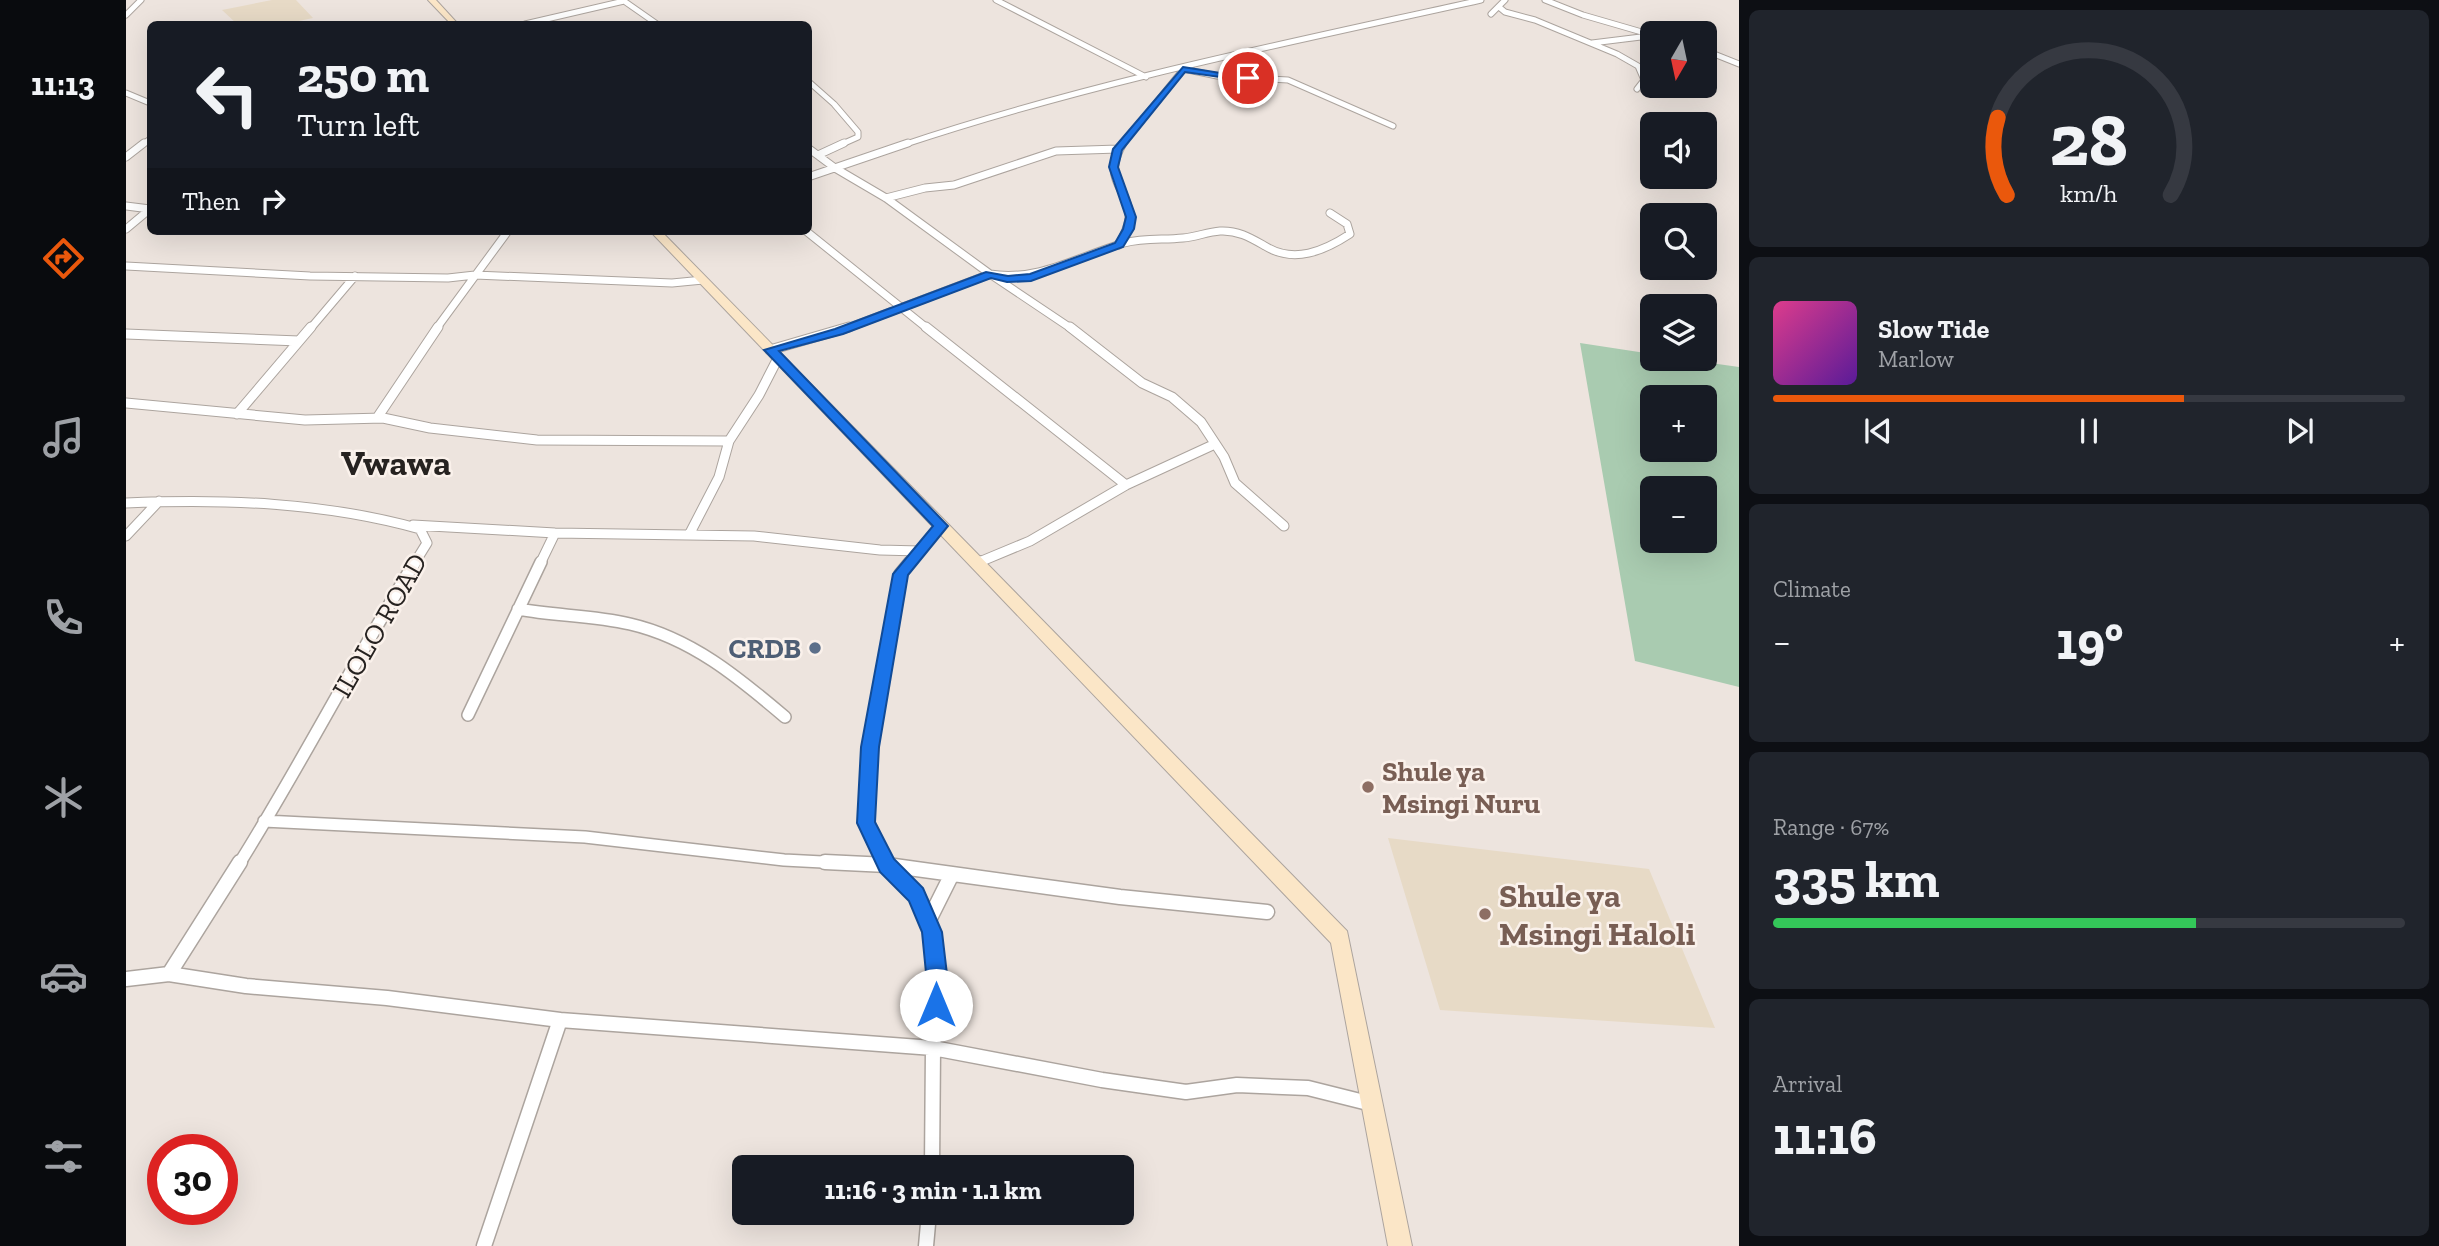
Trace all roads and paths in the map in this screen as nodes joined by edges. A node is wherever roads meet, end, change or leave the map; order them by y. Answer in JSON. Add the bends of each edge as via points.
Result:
{"nodes":[{"id":1,"x":141,"y":0,"type":"edge"},
{"id":2,"x":432,"y":0,"type":"edge"},
{"id":3,"x":996,"y":0,"type":"edge"},
{"id":4,"x":1480,"y":0,"type":"edge"},
{"id":5,"x":1505,"y":0,"type":"edge"},
{"id":6,"x":1545,"y":0,"type":"edge"},
{"id":7,"x":1499,"y":7,"type":"junction"},
{"id":8,"x":1491,"y":14,"type":"dead end"},
{"id":9,"x":126,"y":15,"type":"edge"},
{"id":10,"x":559,"y":17,"type":"junction"},
{"id":11,"x":452,"y":21,"type":"edge"},
{"id":12,"x":540,"y":21,"type":"edge"},
{"id":13,"x":564,"y":21,"type":"edge"},
{"id":14,"x":653,"y":21,"type":"edge"},
{"id":15,"x":1640,"y":32,"type":"edge"},
{"id":16,"x":1640,"y":37,"type":"edge"},
{"id":17,"x":1590,"y":43,"type":"junction"},
{"id":18,"x":1717,"y":55,"type":"edge"},
{"id":19,"x":1739,"y":64,"type":"edge"},
{"id":20,"x":1184,"y":68,"type":"junction"},
{"id":21,"x":1146,"y":77,"type":"junction"},
{"id":22,"x":812,"y":85,"type":"edge"},
{"id":23,"x":1637,"y":89,"type":"dead end"},
{"id":24,"x":126,"y":93,"type":"edge"},
{"id":25,"x":147,"y":102,"type":"edge"},
{"id":26,"x":1393,"y":126,"type":"dead end"},
{"id":27,"x":147,"y":141,"type":"edge"},
{"id":28,"x":1118,"y":149,"type":"junction"},
{"id":29,"x":812,"y":151,"type":"edge"},
{"id":30,"x":818,"y":155,"type":"junction"},
{"id":31,"x":126,"y":157,"type":"edge"},
{"id":32,"x":835,"y":168,"type":"junction"},
{"id":33,"x":812,"y":176,"type":"edge"},
{"id":34,"x":886,"y":198,"type":"junction"},
{"id":35,"x":126,"y":206,"type":"edge"},
{"id":36,"x":147,"y":209,"type":"edge"},
{"id":37,"x":147,"y":212,"type":"edge"},
{"id":38,"x":1330,"y":213,"type":"dead end"},
{"id":39,"x":126,"y":229,"type":"edge"},
{"id":40,"x":505,"y":235,"type":"edge"},
{"id":41,"x":659,"y":235,"type":"edge"},
{"id":42,"x":811,"y":235,"type":"edge"},
{"id":43,"x":1119,"y":245,"type":"junction"},
{"id":44,"x":126,"y":267,"type":"edge"},
{"id":45,"x":990,"y":274,"type":"junction"},
{"id":46,"x":475,"y":275,"type":"junction"},
{"id":47,"x":355,"y":276,"type":"junction"},
{"id":48,"x":703,"y":280,"type":"junction"},
{"id":49,"x":901,"y":309,"type":"junction"},
{"id":50,"x":126,"y":334,"type":"edge"},
{"id":51,"x":299,"y":341,"type":"junction"},
{"id":52,"x":774,"y":354,"type":"junction"},
{"id":53,"x":126,"y":403,"type":"edge"},
{"id":54,"x":237,"y":415,"type":"junction"},
{"id":55,"x":377,"y":418,"type":"junction"},
{"id":56,"x":729,"y":441,"type":"junction"},
{"id":57,"x":1215,"y":444,"type":"junction"},
{"id":58,"x":1126,"y":485,"type":"junction"},
{"id":59,"x":159,"y":501,"type":"junction"},
{"id":60,"x":126,"y":503,"type":"edge"},
{"id":61,"x":408,"y":525,"type":"junction"},
{"id":62,"x":941,"y":526,"type":"junction"},
{"id":63,"x":1284,"y":526,"type":"dead end"},
{"id":64,"x":555,"y":533,"type":"junction"},
{"id":65,"x":690,"y":533,"type":"junction"},
{"id":66,"x":126,"y":536,"type":"edge"},
{"id":67,"x":920,"y":551,"type":"junction"},
{"id":68,"x":977,"y":563,"type":"junction"},
{"id":69,"x":518,"y":609,"type":"junction"},
{"id":70,"x":468,"y":715,"type":"dead end"},
{"id":71,"x":785,"y":717,"type":"dead end"},
{"id":72,"x":264,"y":821,"type":"junction"},
{"id":73,"x":887,"y":865,"type":"junction"},
{"id":74,"x":952,"y":874,"type":"junction"},
{"id":75,"x":1267,"y":912,"type":"dead end"},
{"id":76,"x":928,"y":922,"type":"junction"},
{"id":77,"x":169,"y":974,"type":"junction"},
{"id":78,"x":126,"y":979,"type":"edge"},
{"id":79,"x":561,"y":1020,"type":"junction"},
{"id":80,"x":933,"y":1048,"type":"junction"},
{"id":81,"x":1372,"y":1104,"type":"junction"},
{"id":82,"x":932,"y":1155,"type":"edge"},
{"id":83,"x":928,"y":1225,"type":"edge"},
{"id":84,"x":484,"y":1246,"type":"edge"},
{"id":85,"x":926,"y":1246,"type":"edge"},
{"id":86,"x":1400,"y":1246,"type":"edge"}],
"edges":[{"from":1,"to":9,"type":"street"},
{"from":2,"to":11,"type":"street"},
{"from":3,"to":21,"type":"street"},
{"from":4,"to":20,"type":"street"},
{"from":5,"to":7,"type":"street"},
{"from":6,"to":15,"type":"street"},
{"from":7,"to":8,"type":"street"},
{"from":7,"to":17,"type":"street"},
{"from":10,"to":12,"type":"street"},
{"from":10,"to":13,"type":"street"},
{"from":10,"to":14,"type":"street","via":[[625,1]]},
{"from":16,"to":17,"type":"street"},
{"from":17,"to":23,"type":"street","via":[[1638,66],[1644,80]]},
{"from":18,"to":19,"type":"street"},
{"from":20,"to":21,"type":"street"},
{"from":20,"to":26,"type":"street","via":[[1217,76],[1288,80]]},
{"from":20,"to":28,"type":"street"},
{"from":21,"to":32,"type":"street","via":[[954,127]]},
{"from":22,"to":30,"type":"street","via":[[841,111],[859,137]]},
{"from":24,"to":25,"type":"street"},
{"from":27,"to":31,"type":"street"},
{"from":28,"to":34,"type":"street","via":[[1056,150],[954,185]]},
{"from":28,"to":43,"type":"street","via":[[1113,167],[1131,217]]},
{"from":29,"to":30,"type":"street"},
{"from":30,"to":32,"type":"street"},
{"from":32,"to":33,"type":"street"},
{"from":32,"to":34,"type":"street"},
{"from":34,"to":45,"type":"street"},
{"from":35,"to":36,"type":"street"},
{"from":37,"to":39,"type":"street"},
{"from":38,"to":43,"type":"street","via":[[1347,224],[1350,234],[1312,254],[1291,256],[1235,230]]},
{"from":40,"to":46,"type":"street"},
{"from":41,"to":48,"type":"street"},
{"from":42,"to":49,"type":"street"},
{"from":43,"to":45,"type":"street","via":[[1031,277],[1007,279]]},
{"from":44,"to":47,"type":"street"},
{"from":45,"to":49,"type":"street"},
{"from":45,"to":57,"type":"street","via":[[1057,317],[1142,383],[1172,397],[1202,422]]},
{"from":46,"to":47,"type":"street"},
{"from":46,"to":48,"type":"street","via":[[617,282]]},
{"from":46,"to":55,"type":"street"},
{"from":47,"to":51,"type":"street"},
{"from":48,"to":52,"type":"street"},
{"from":49,"to":52,"type":"street"},
{"from":49,"to":58,"type":"street"},
{"from":50,"to":51,"type":"street"},
{"from":51,"to":54,"type":"street"},
{"from":52,"to":56,"type":"street","via":[[759,395]]},
{"from":52,"to":62,"type":"street"},
{"from":53,"to":54,"type":"street"},
{"from":54,"to":55,"type":"street","via":[[305,420]]},
{"from":55,"to":56,"type":"street","via":[[537,440]]},
{"from":56,"to":65,"type":"street","via":[[719,477]]},
{"from":57,"to":58,"type":"street"},
{"from":57,"to":63,"type":"street","via":[[1235,483]]},
{"from":58,"to":68,"type":"street","via":[[1030,541]]},
{"from":59,"to":60,"type":"street","name":"ILOLO ROAD"},
{"from":59,"to":61,"type":"street","name":"ILOLO ROAD","via":[[271,501],[341,509]]},
{"from":59,"to":66,"type":"street"},
{"from":61,"to":64,"type":"street"},
{"from":61,"to":72,"type":"street","name":"ILOLO ROAD","via":[[421,529],[427,543]]},
{"from":62,"to":67,"type":"street"},
{"from":62,"to":68,"type":"street"},
{"from":64,"to":65,"type":"street"},
{"from":64,"to":69,"type":"street"},
{"from":65,"to":67,"type":"street"},
{"from":67,"to":73,"type":"street","via":[[900,574],[870,747],[866,823]]},
{"from":68,"to":81,"type":"street","via":[[1340,938]]},
{"from":69,"to":70,"type":"street"},
{"from":69,"to":71,"type":"street","via":[[629,624],[680,639],[726,666]]},
{"from":72,"to":73,"type":"street","via":[[585,837],[784,860]]},
{"from":72,"to":77,"type":"street","name":"ILOLO ROAD"},
{"from":73,"to":74,"type":"street"},
{"from":73,"to":76,"type":"street","via":[[916,894]]},
{"from":74,"to":75,"type":"street"},
{"from":74,"to":76,"type":"street"},
{"from":76,"to":80,"type":"street","via":[[937,983]]},
{"from":77,"to":78,"type":"street"},
{"from":77,"to":79,"type":"street"},
{"from":79,"to":80,"type":"street"},
{"from":79,"to":84,"type":"street"},
{"from":80,"to":81,"type":"street","via":[[1186,1092],[1237,1085],[1308,1088]]},
{"from":80,"to":82,"type":"street"},
{"from":81,"to":86,"type":"street"},
{"from":83,"to":85,"type":"street"}]}
